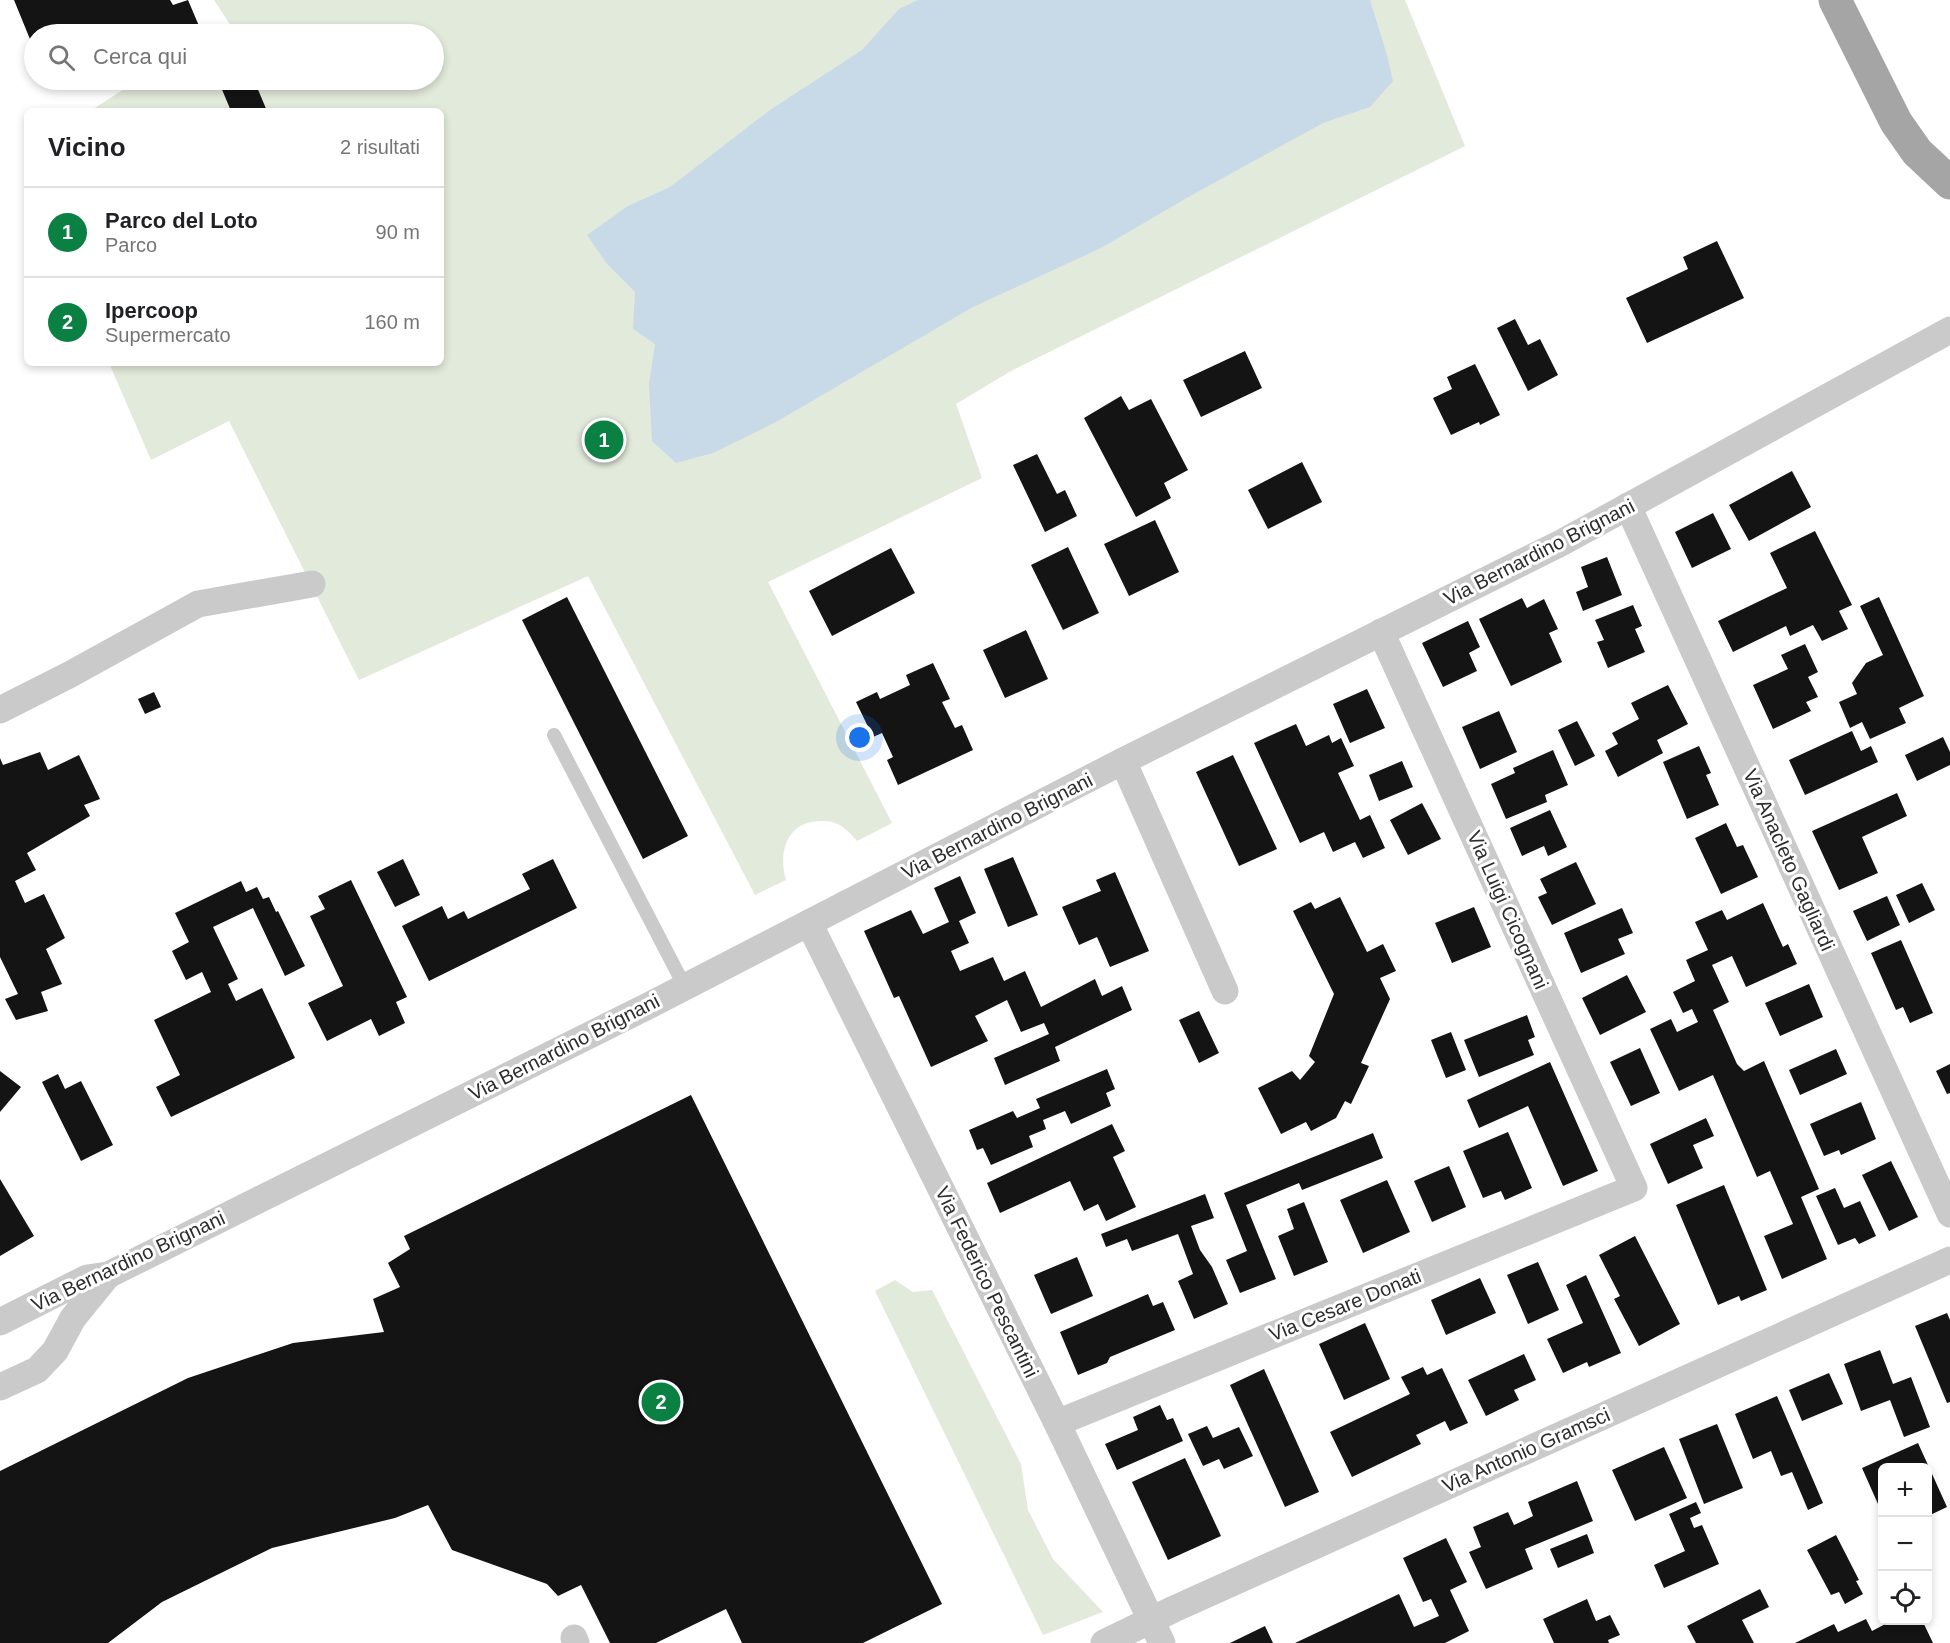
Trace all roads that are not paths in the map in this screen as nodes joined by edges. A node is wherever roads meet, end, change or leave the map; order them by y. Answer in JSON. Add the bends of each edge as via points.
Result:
{"nodes":[{"id":1,"x":1835,"y":0,"type":"edge"},
{"id":2,"x":1875,"y":80,"type":"junction"},
{"id":3,"x":1950,"y":165,"type":"edge"},
{"id":4,"x":1950,"y":183,"type":"edge"},
{"id":5,"x":1950,"y":330,"type":"edge"},
{"id":6,"x":1628,"y":506,"type":"junction"},
{"id":7,"x":312,"y":584,"type":"dead end"},
{"id":8,"x":1381,"y":632,"type":"junction"},
{"id":9,"x":0,"y":710,"type":"edge"},
{"id":10,"x":554,"y":735,"type":"dead end"},
{"id":11,"x":1123,"y":761,"type":"junction"},
{"id":12,"x":809,"y":923,"type":"junction"},
{"id":13,"x":685,"y":987,"type":"junction"},
{"id":14,"x":1225,"y":991,"type":"dead end"},
{"id":15,"x":1634,"y":1188,"type":"joint"},
{"id":16,"x":1950,"y":1214,"type":"edge"},
{"id":17,"x":1950,"y":1260,"type":"edge"},
{"id":18,"x":108,"y":1275,"type":"junction"},
{"id":19,"x":35,"y":1304,"type":"junction"},
{"id":20,"x":0,"y":1322,"type":"edge"},
{"id":21,"x":61,"y":1339,"type":"junction"},
{"id":22,"x":0,"y":1387,"type":"edge"},
{"id":23,"x":1057,"y":1423,"type":"junction"},
{"id":24,"x":1156,"y":1631,"type":"edge"},
{"id":25,"x":1104,"y":1643,"type":"edge"}],
"edges":[{"from":1,"to":2,"type":"main road"},
{"from":2,"to":3,"type":"main road","via":[[1901,116]]},
{"from":2,"to":4,"type":"main road","via":[[1896,122],[1917,152]]},
{"from":5,"to":6,"type":"street","name":"Via Bernardino Brignani"},
{"from":6,"to":8,"type":"street","name":"Via Bernardino Brignani"},
{"from":6,"to":16,"type":"street","name":"Via Anacleto Gagliardi"},
{"from":7,"to":9,"type":"street","via":[[198,604]]},
{"from":8,"to":11,"type":"street","name":"Via Bernardino Brignani"},
{"from":8,"to":15,"type":"street","name":"Via Luigi Cicognani"},
{"from":10,"to":13,"type":"lane"},
{"from":11,"to":12,"type":"street","name":"Via Bernardino Brignani"},
{"from":11,"to":14,"type":"street"},
{"from":12,"to":13,"type":"street","name":"Via Bernardino Brignani"},
{"from":12,"to":23,"type":"street","name":"Via Federico Pescantini"},
{"from":13,"to":18,"type":"street","name":"Via Bernardino Brignani"},
{"from":15,"to":23,"type":"street","name":"Via Cesare Donati"},
{"from":17,"to":24,"type":"street","name":"Via Antonio Gramsci"},
{"from":18,"to":19,"type":"street","name":"Via Bernardino Brignani","via":[[87,1278]]},
{"from":18,"to":21,"type":"street"},
{"from":19,"to":20,"type":"street","name":"Via Bernardino Brignani"},
{"from":19,"to":21,"type":"street"},
{"from":21,"to":22,"type":"street","via":[[37,1371]]},
{"from":23,"to":24,"type":"street","name":"Via Federico Pescantini"},
{"from":24,"to":25,"type":"street","name":"Via Antonio Gramsci"}]}
